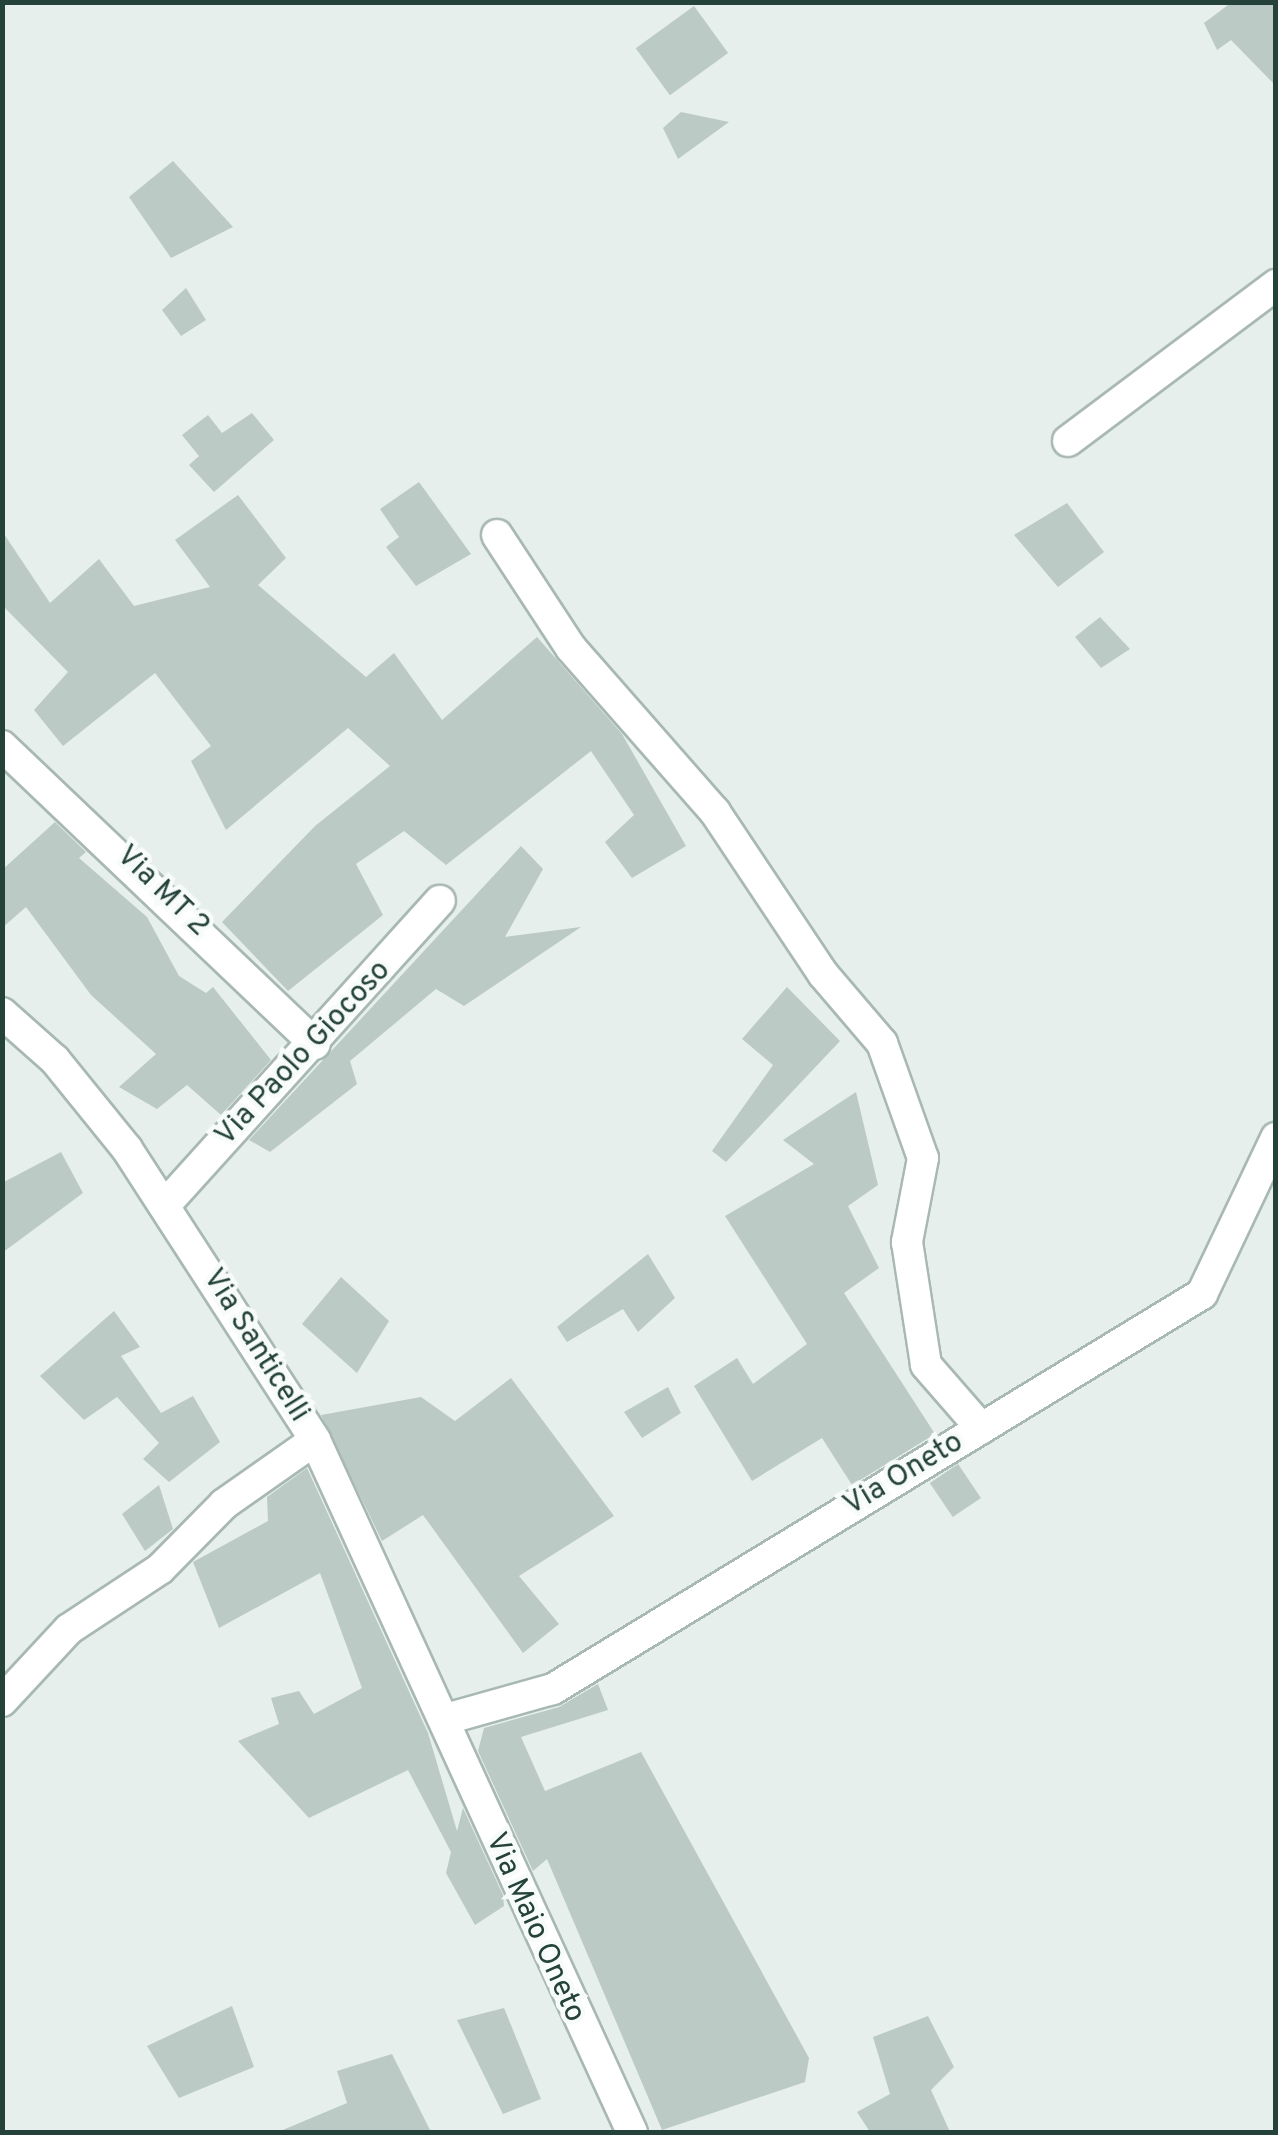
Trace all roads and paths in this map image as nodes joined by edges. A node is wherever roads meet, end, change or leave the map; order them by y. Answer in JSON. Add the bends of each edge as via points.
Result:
{"nodes":[{"id":1,"x":1276,"y":285,"type":"edge"},
{"id":2,"x":1068,"y":441,"type":"dead end"},
{"id":3,"x":496,"y":535,"type":"dead end"},
{"id":4,"x":2,"y":746,"type":"edge"},
{"id":5,"x":440,"y":901,"type":"dead end"},
{"id":6,"x":2,"y":1013,"type":"edge"},
{"id":7,"x":315,"y":1044,"type":"junction"},
{"id":8,"x":1276,"y":1138,"type":"edge"},
{"id":9,"x":166,"y":1205,"type":"junction"},
{"id":10,"x":981,"y":1428,"type":"junction"},
{"id":11,"x":315,"y":1440,"type":"junction"},
{"id":12,"x":2,"y":1701,"type":"edge"},
{"id":13,"x":446,"y":1719,"type":"junction"},
{"id":14,"x":632,"y":2132,"type":"edge"}],
"edges":[{"from":1,"to":2,"type":"street"},
{"from":3,"to":10,"type":"street","via":[[570,648],[715,812],[823,974],[882,1044],[923,1158],[907,1242],[926,1366]]},
{"from":4,"to":7,"type":"street","name":"Via MT 2"},
{"from":5,"to":7,"type":"street","name":"Via Paolo Giocoso"},
{"from":6,"to":9,"type":"street","name":"Via Santicelli","via":[[55,1060]]},
{"from":7,"to":9,"type":"street","name":"Via Paolo Giocoso"},
{"from":8,"to":10,"type":"street","name":"Via Oneto","via":[[1202,1294]]},
{"from":9,"to":11,"type":"street","name":"Via Santicelli"},
{"from":10,"to":13,"type":"street","name":"Via Oneto","via":[[553,1688]]},
{"from":11,"to":12,"type":"street","via":[[224,1504],[160,1570],[70,1630]]},
{"from":11,"to":13,"type":"street","name":"Via Santicelli"},
{"from":13,"to":14,"type":"street","name":"Via Maio Oneto"}]}
